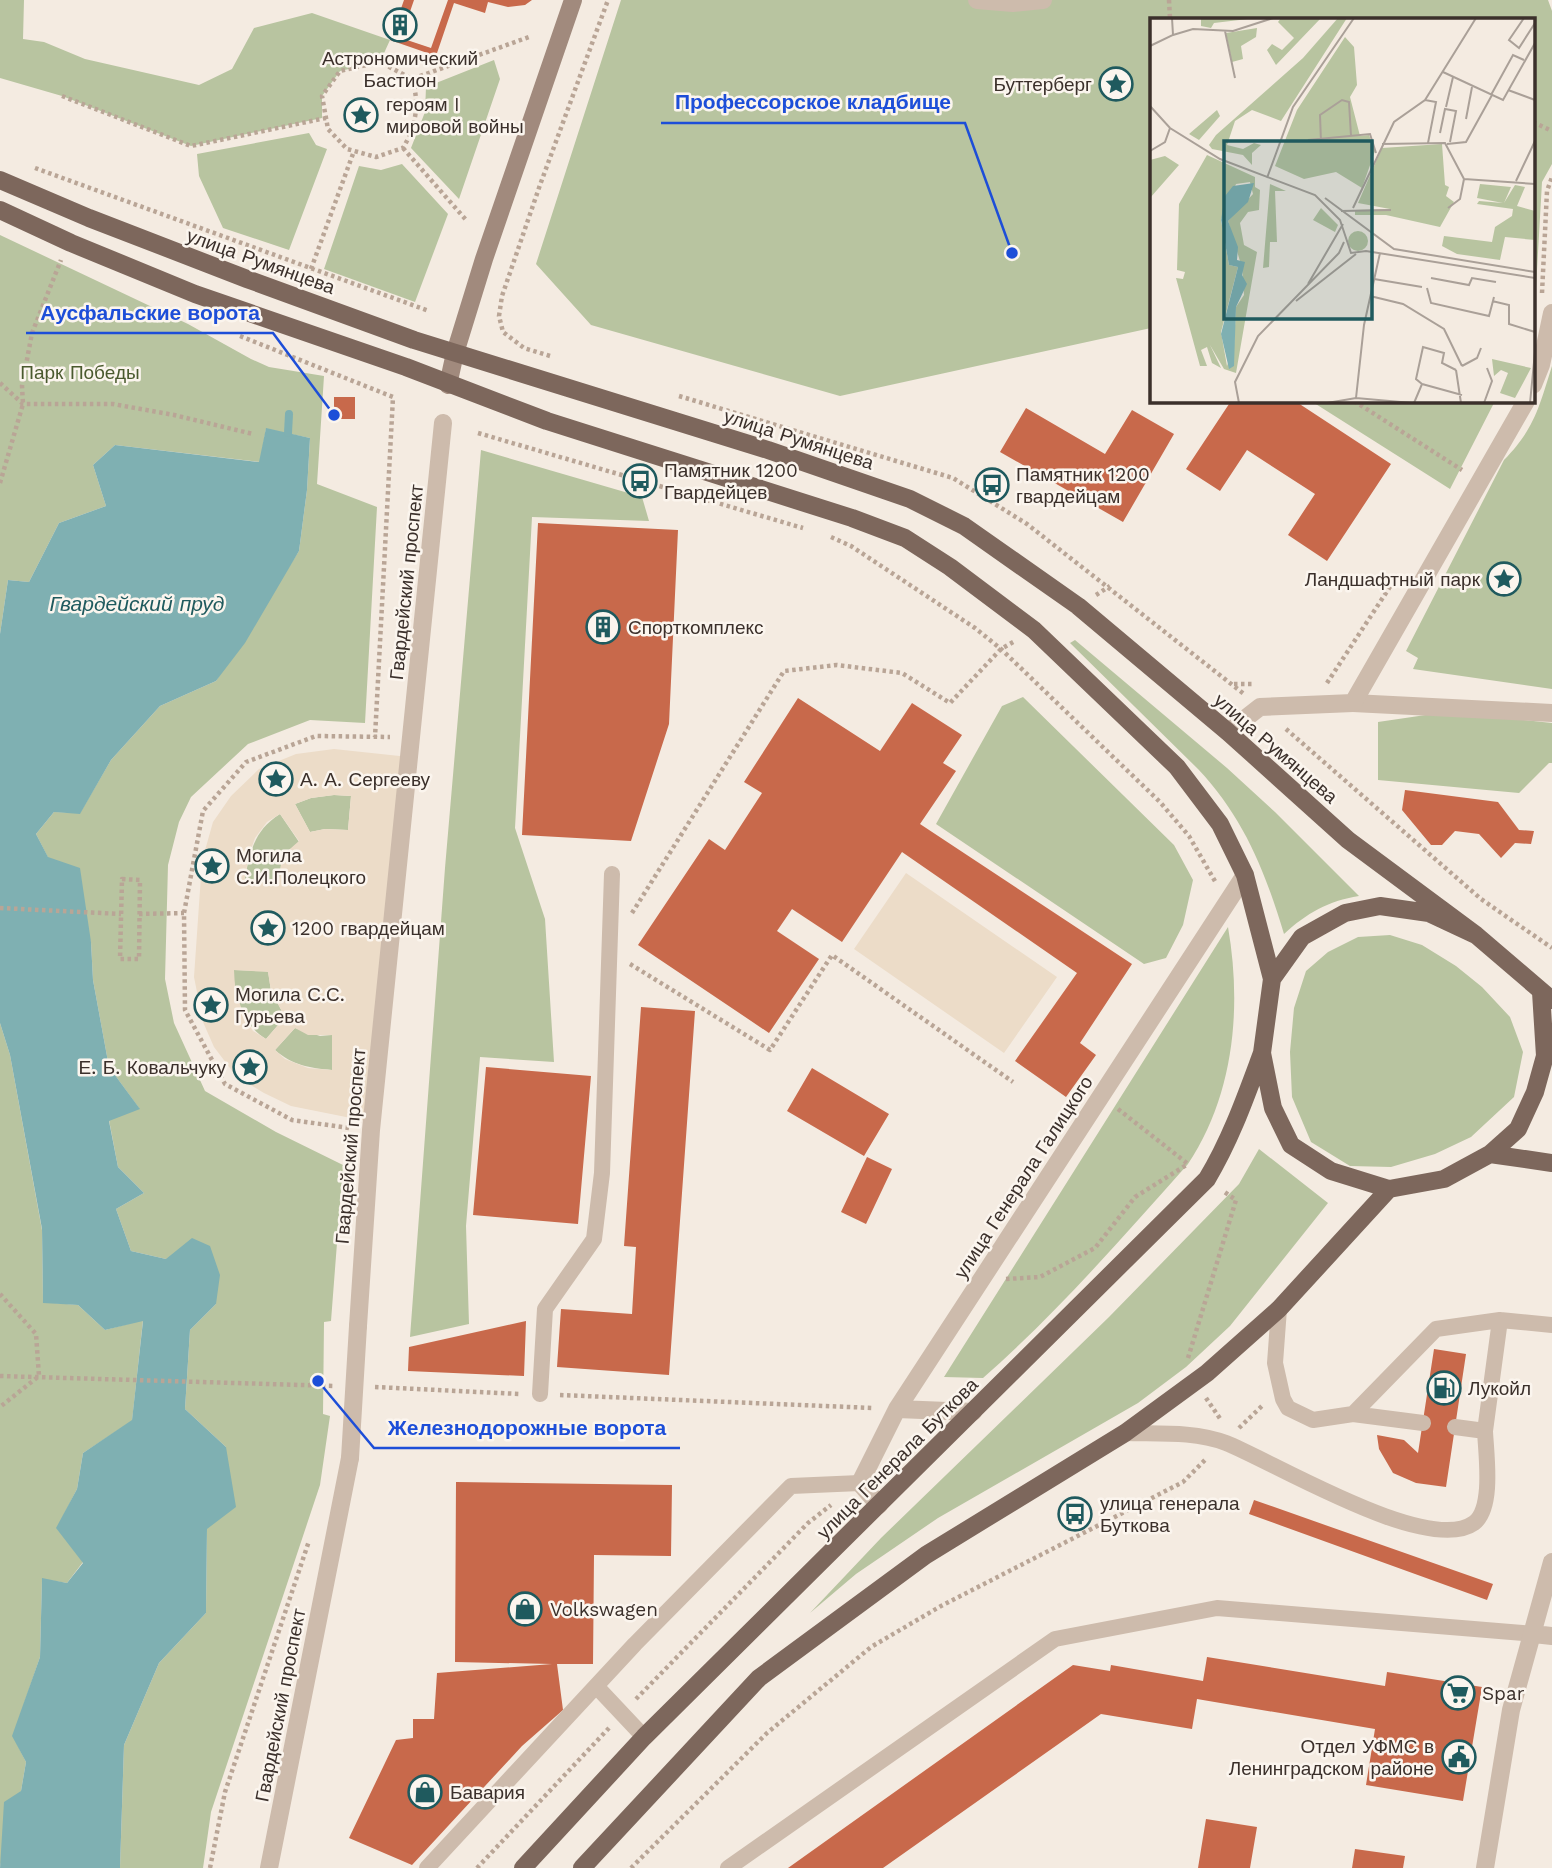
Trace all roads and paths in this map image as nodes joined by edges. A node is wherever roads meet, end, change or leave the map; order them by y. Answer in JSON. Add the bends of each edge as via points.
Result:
{"nodes":[{"id":1,"x":573,"y":0,"type":"edge"},
{"id":2,"x":608,"y":0,"type":"edge"},
{"id":3,"x":977,"y":0,"type":"edge"},
{"id":4,"x":1043,"y":0,"type":"edge"},
{"id":5,"x":1169,"y":0,"type":"edge"},
{"id":6,"x":1012,"y":1,"type":"edge"},
{"id":7,"x":1170,"y":18,"type":"edge"},
{"id":8,"x":529,"y":37,"type":"dead end"},
{"id":9,"x":412,"y":79,"type":"junction"},
{"id":10,"x":62,"y":96,"type":"dead end"},
{"id":11,"x":326,"y":118,"type":"junction"},
{"id":12,"x":1534,"y":122,"type":"edge"},
{"id":13,"x":1552,"y":131,"type":"edge"},
{"id":14,"x":403,"y":148,"type":"junction"},
{"id":15,"x":355,"y":151,"type":"junction"},
{"id":16,"x":31,"y":167,"type":"dead end"},
{"id":17,"x":1552,"y":177,"type":"edge"},
{"id":18,"x":0,"y":180,"type":"edge"},
{"id":19,"x":0,"y":210,"type":"edge"},
{"id":20,"x":467,"y":221,"type":"dead end"},
{"id":21,"x":311,"y":270,"type":"junction"},
{"id":22,"x":56,"y":272,"type":"dead end"},
{"id":23,"x":1542,"y":297,"type":"dead end"},
{"id":24,"x":429,"y":311,"type":"dead end"},
{"id":25,"x":1552,"y":313,"type":"edge"},
{"id":26,"x":455,"y":353,"type":"junction"},
{"id":27,"x":563,"y":360,"type":"dead end"},
{"id":28,"x":0,"y":383,"type":"edge"},
{"id":29,"x":1534,"y":383,"type":"edge"},
{"id":30,"x":448,"y":385,"type":"junction"},
{"id":31,"x":667,"y":393,"type":"dead end"},
{"id":32,"x":393,"y":397,"type":"dead end"},
{"id":33,"x":1356,"y":402,"type":"edge"},
{"id":34,"x":1525,"y":402,"type":"edge"},
{"id":35,"x":23,"y":404,"type":"junction"},
{"id":36,"x":443,"y":423,"type":"dead end"},
{"id":37,"x":478,"y":433,"type":"dead end"},
{"id":38,"x":253,"y":434,"type":"dead end"},
{"id":39,"x":1465,"y":473,"type":"dead end"},
{"id":40,"x":953,"y":478,"type":"dead end"},
{"id":41,"x":0,"y":483,"type":"edge"},
{"id":42,"x":815,"y":532,"type":"dead end"},
{"id":43,"x":828,"y":536,"type":"dead end"},
{"id":44,"x":1406,"y":562,"type":"dead end"},
{"id":45,"x":1001,"y":649,"type":"junction"},
{"id":46,"x":1233,"y":684,"type":"dead end"},
{"id":47,"x":1259,"y":685,"type":"dead end"},
{"id":48,"x":1325,"y":686,"type":"dead end"},
{"id":49,"x":1353,"y":702,"type":"junction"},
{"id":50,"x":1552,"y":713,"type":"edge"},
{"id":51,"x":1228,"y":732,"type":"junction"},
{"id":52,"x":375,"y":737,"type":"junction"},
{"id":53,"x":411,"y":738,"type":"junction"},
{"id":54,"x":612,"y":874,"type":"dead end"},
{"id":55,"x":1245,"y":875,"type":"junction"},
{"id":56,"x":1226,"y":903,"type":"junction"},
{"id":57,"x":0,"y":908,"type":"edge"},
{"id":58,"x":121,"y":914,"type":"junction"},
{"id":59,"x":139,"y":914,"type":"junction"},
{"id":60,"x":184,"y":914,"type":"junction"},
{"id":61,"x":627,"y":922,"type":"dead end"},
{"id":62,"x":1476,"y":935,"type":"junction"},
{"id":63,"x":627,"y":962,"type":"dead end"},
{"id":64,"x":1272,"y":979,"type":"junction"},
{"id":65,"x":1547,"y":996,"type":"edge"},
{"id":66,"x":1262,"y":1052,"type":"junction"},
{"id":67,"x":1013,"y":1082,"type":"dead end"},
{"id":68,"x":1101,"y":1095,"type":"junction"},
{"id":69,"x":371,"y":1130,"type":"junction"},
{"id":70,"x":1490,"y":1154,"type":"junction"},
{"id":71,"x":1552,"y":1163,"type":"edge"},
{"id":72,"x":1188,"y":1164,"type":"junction"},
{"id":73,"x":1207,"y":1178,"type":"junction"},
{"id":74,"x":1389,"y":1189,"type":"junction"},
{"id":75,"x":998,"y":1279,"type":"dead end"},
{"id":76,"x":0,"y":1294,"type":"edge"},
{"id":77,"x":1279,"y":1308,"type":"junction"},
{"id":78,"x":1500,"y":1320,"type":"junction"},
{"id":79,"x":1552,"y":1325,"type":"edge"},
{"id":80,"x":0,"y":1376,"type":"edge"},
{"id":81,"x":39,"y":1376,"type":"junction"},
{"id":82,"x":1195,"y":1381,"type":"junction"},
{"id":83,"x":197,"y":1383,"type":"dead end"},
{"id":84,"x":337,"y":1386,"type":"dead end"},
{"id":85,"x":1280,"y":1389,"type":"junction"},
{"id":86,"x":540,"y":1394,"type":"dead end"},
{"id":87,"x":336,"y":1398,"type":"dead end"},
{"id":88,"x":0,"y":1407,"type":"edge"},
{"id":89,"x":897,"y":1409,"type":"junction"},
{"id":90,"x":973,"y":1412,"type":"junction"},
{"id":91,"x":1353,"y":1414,"type":"junction"},
{"id":92,"x":1423,"y":1423,"type":"dead end"},
{"id":93,"x":1455,"y":1427,"type":"dead end"},
{"id":94,"x":1485,"y":1431,"type":"junction"},
{"id":95,"x":1125,"y":1433,"type":"junction"},
{"id":96,"x":1228,"y":1439,"type":"junction"},
{"id":97,"x":860,"y":1483,"type":"junction"},
{"id":98,"x":879,"y":1504,"type":"junction"},
{"id":99,"x":313,"y":1528,"type":"dead end"},
{"id":100,"x":1552,"y":1562,"type":"edge"},
{"id":101,"x":1534,"y":1634,"type":"junction"},
{"id":102,"x":1552,"y":1636,"type":"edge"},
{"id":103,"x":596,"y":1686,"type":"junction"},
{"id":104,"x":622,"y":1713,"type":"junction"},
{"id":105,"x":644,"y":1737,"type":"junction"},
{"id":106,"x":210,"y":1868,"type":"edge"},
{"id":107,"x":269,"y":1868,"type":"edge"},
{"id":108,"x":427,"y":1868,"type":"edge"},
{"id":109,"x":477,"y":1868,"type":"edge"},
{"id":110,"x":523,"y":1868,"type":"edge"},
{"id":111,"x":582,"y":1868,"type":"edge"},
{"id":112,"x":631,"y":1868,"type":"edge"},
{"id":113,"x":727,"y":1868,"type":"edge"},
{"id":114,"x":1485,"y":1868,"type":"edge"}],
"edges":[{"from":1,"to":26,"type":"main road"},
{"from":2,"to":27,"type":"path","via":[[540,185],[499,316],[503,332],[524,348]]},
{"from":3,"to":6,"type":"street"},
{"from":4,"to":6,"type":"street"},
{"from":5,"to":7,"type":"path"},
{"from":8,"to":9,"type":"path"},
{"from":9,"to":11,"type":"path","via":[[380,62],[340,71],[322,96]]},
{"from":9,"to":14,"type":"path","via":[[418,95],[414,130]]},
{"from":10,"to":11,"type":"path","via":[[191,146]]},
{"from":11,"to":15,"type":"path","via":[[328,129],[347,149]]},
{"from":12,"to":13,"type":"path"},
{"from":14,"to":15,"type":"path","via":[[376,157]]},
{"from":14,"to":20,"type":"path"},
{"from":15,"to":21,"type":"path"},
{"from":16,"to":21,"type":"path"},
{"from":17,"to":23,"type":"path","via":[[1547,191]]},
{"from":18,"to":26,"type":"main road","name":"улица Румянцева","via":[[221,270]]},
{"from":19,"to":30,"type":"main road","via":[[195,294]]},
{"from":21,"to":24,"type":"path"},
{"from":22,"to":35,"type":"path","via":[[32,333]]},
{"from":25,"to":29,"type":"street"},
{"from":26,"to":30,"type":"main road"},
{"from":26,"to":51,"type":"main road","name":"улица Румянцева","via":[[910,499],[964,526],[1078,606]]},
{"from":28,"to":35,"type":"path"},
{"from":30,"to":55,"type":"main road","via":[[905,538],[1034,630],[1177,767],[1220,824]]},
{"from":31,"to":40,"type":"path"},
{"from":32,"to":52,"type":"path"},
{"from":33,"to":39,"type":"path"},
{"from":34,"to":49,"type":"street"},
{"from":35,"to":38,"type":"path","via":[[113,404]]},
{"from":35,"to":41,"type":"path"},
{"from":36,"to":53,"type":"street","name":"Гвардейский проспект"},
{"from":37,"to":42,"type":"path"},
{"from":43,"to":45,"type":"path","via":[[851,546]]},
{"from":44,"to":48,"type":"path"},
{"from":45,"to":56,"type":"path","via":[[1160,802],[1189,836]]},
{"from":45,"to":61,"type":"path","via":[[950,703],[902,673],[837,665],[784,671]]},
{"from":46,"to":47,"type":"path"},
{"from":49,"to":50,"type":"street"},
{"from":49,"to":51,"type":"street","via":[[1260,707]]},
{"from":51,"to":62,"type":"main road","name":"улица Румянцева","via":[[1348,840]]},
{"from":52,"to":53,"type":"path"},
{"from":52,"to":60,"type":"path","via":[[316,736],[246,762],[203,811]]},
{"from":53,"to":69,"type":"street","name":"Гвардейский проспект"},
{"from":54,"to":86,"type":"lane","via":[[602,1173],[594,1240],[545,1309]]},
{"from":55,"to":56,"type":"street","name":"улица Генерала Галицкого"},
{"from":55,"to":64,"type":"main road"},
{"from":56,"to":68,"type":"street","name":"улица Генерала Галицкого"},
{"from":57,"to":58,"type":"path"},
{"from":58,"to":59,"type":"path","via":[[122,879],[140,880]]},
{"from":58,"to":59,"type":"path","via":[[120,959],[139,960]]},
{"from":59,"to":60,"type":"path"},
{"from":60,"to":69,"type":"path","via":[[185,1010],[225,1084],[292,1120]]},
{"from":62,"to":64,"type":"main road","via":[[1429,913],[1380,906],[1345,914],[1302,937]]},
{"from":62,"to":65,"type":"main road"},
{"from":63,"to":67,"type":"path","via":[[770,1050],[832,956]]},
{"from":64,"to":66,"type":"main road"},
{"from":65,"to":70,"type":"main road","via":[[1545,1056],[1535,1092],[1518,1129]]},
{"from":66,"to":73,"type":"main road","name":"улица Генерала Буткова","via":[[1245,1100]]},
{"from":66,"to":74,"type":"main road","via":[[1273,1108],[1291,1145],[1331,1171]]},
{"from":68,"to":72,"type":"path"},
{"from":68,"to":89,"type":"street","name":"улица Генерала Галицкого"},
{"from":69,"to":107,"type":"street","name":"Гвардейский проспект","bridge":true,"via":[[350,1458]]},
{"from":70,"to":71,"type":"main road"},
{"from":70,"to":74,"type":"main road","via":[[1444,1178]]},
{"from":72,"to":73,"type":"path"},
{"from":72,"to":75,"type":"path","via":[[1135,1198],[1095,1248],[1040,1277]]},
{"from":73,"to":82,"type":"path","via":[[1236,1200],[1186,1367]]},
{"from":73,"to":90,"type":"main road","name":"улица Генерала Буткова"},
{"from":74,"to":77,"type":"main road"},
{"from":76,"to":81,"type":"path","via":[[36,1334]]},
{"from":77,"to":82,"type":"main road"},
{"from":77,"to":85,"type":"lane","via":[[1275,1363]]},
{"from":78,"to":79,"type":"lane"},
{"from":78,"to":91,"type":"lane","via":[[1436,1329]]},
{"from":78,"to":94,"type":"lane"},
{"from":80,"to":81,"type":"path"},
{"from":81,"to":83,"type":"path"},
{"from":81,"to":88,"type":"path"},
{"from":82,"to":95,"type":"main road"},
{"from":82,"to":96,"type":"path"},
{"from":84,"to":87,"type":"path"},
{"from":85,"to":91,"type":"lane","via":[[1288,1408],[1313,1420]]},
{"from":85,"to":96,"type":"path"},
{"from":89,"to":90,"type":"street"},
{"from":89,"to":97,"type":"street","name":"улица Генерала Галицкого"},
{"from":90,"to":98,"type":"main road","name":"улица Генерала Буткова"},
{"from":91,"to":92,"type":"lane"},
{"from":93,"to":94,"type":"lane"},
{"from":94,"to":96,"type":"lane","via":[[1487,1504],[1474,1523],[1455,1530],[1431,1529],[1334,1496]]},
{"from":95,"to":96,"type":"lane"},
{"from":95,"to":111,"type":"main road","via":[[926,1555],[759,1678]]},
{"from":96,"to":112,"type":"path","via":[[1182,1482],[871,1647],[767,1733]]},
{"from":97,"to":98,"type":"street"},
{"from":97,"to":103,"type":"lane","via":[[791,1486]]},
{"from":97,"to":104,"type":"path","via":[[808,1523]]},
{"from":98,"to":105,"type":"main road","name":"улица Генерала Буткова"},
{"from":99,"to":106,"type":"path","via":[[225,1792]]},
{"from":100,"to":101,"type":"street"},
{"from":101,"to":102,"type":"street"},
{"from":101,"to":113,"type":"lane","via":[[1217,1608],[1055,1639]]},
{"from":101,"to":114,"type":"street","via":[[1511,1710]]},
{"from":103,"to":104,"type":"lane"},
{"from":103,"to":108,"type":"lane"},
{"from":104,"to":105,"type":"lane"},
{"from":104,"to":109,"type":"path"},
{"from":105,"to":110,"type":"main road","name":"улица Генерала Буткова"}]}
